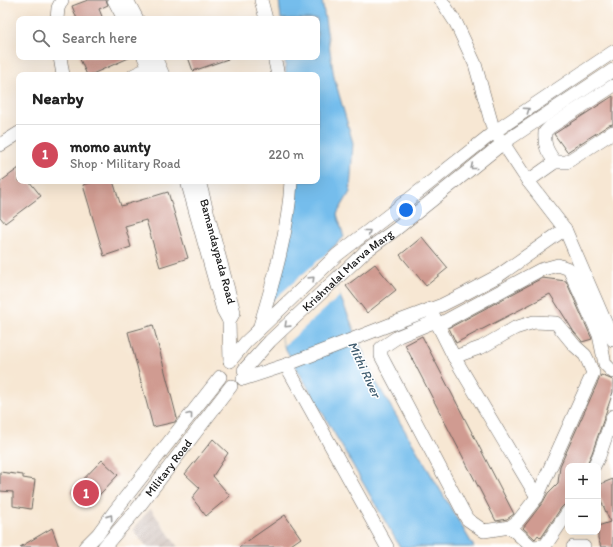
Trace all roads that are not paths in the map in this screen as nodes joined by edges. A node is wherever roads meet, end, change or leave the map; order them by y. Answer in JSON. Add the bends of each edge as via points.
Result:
{"nodes":[{"id":1,"x":62,"y":0,"type":"edge"},
{"id":2,"x":114,"y":0,"type":"edge"},
{"id":3,"x":127,"y":0,"type":"edge"},
{"id":4,"x":261,"y":0,"type":"edge"},
{"id":5,"x":441,"y":0,"type":"edge"},
{"id":6,"x":58,"y":16,"type":"edge"},
{"id":7,"x":122,"y":16,"type":"edge"},
{"id":8,"x":135,"y":16,"type":"edge"},
{"id":9,"x":265,"y":16,"type":"edge"},
{"id":10,"x":613,"y":52,"type":"edge"},
{"id":11,"x":60,"y":60,"type":"edge"},
{"id":12,"x":275,"y":60,"type":"edge"},
{"id":13,"x":150,"y":64,"type":"edge"},
{"id":14,"x":613,"y":70,"type":"edge"},
{"id":15,"x":584,"y":71,"type":"junction"},
{"id":16,"x":62,"y":72,"type":"edge"},
{"id":17,"x":138,"y":72,"type":"edge"},
{"id":18,"x":159,"y":72,"type":"edge"},
{"id":19,"x":277,"y":72,"type":"edge"},
{"id":20,"x":592,"y":84,"type":"junction"},
{"id":21,"x":613,"y":86,"type":"edge"},
{"id":22,"x":494,"y":132,"type":"junction"},
{"id":23,"x":613,"y":132,"type":"edge"},
{"id":24,"x":16,"y":135,"type":"edge"},
{"id":25,"x":503,"y":143,"type":"junction"},
{"id":26,"x":0,"y":144,"type":"edge"},
{"id":27,"x":555,"y":162,"type":"junction"},
{"id":28,"x":528,"y":181,"type":"junction"},
{"id":29,"x":188,"y":184,"type":"edge"},
{"id":30,"x":200,"y":184,"type":"edge"},
{"id":31,"x":291,"y":184,"type":"edge"},
{"id":32,"x":565,"y":229,"type":"junction"},
{"id":33,"x":212,"y":251,"type":"junction"},
{"id":34,"x":430,"y":309,"type":"junction"},
{"id":35,"x":609,"y":319,"type":"edge"},
{"id":36,"x":437,"y":323,"type":"junction"},
{"id":37,"x":261,"y":329,"type":"junction"},
{"id":38,"x":613,"y":340,"type":"edge"},
{"id":39,"x":608,"y":352,"type":"edge"},
{"id":40,"x":454,"y":357,"type":"junction"},
{"id":41,"x":230,"y":361,"type":"junction"},
{"id":42,"x":588,"y":361,"type":"junction"},
{"id":43,"x":288,"y":364,"type":"junction"},
{"id":44,"x":613,"y":372,"type":"edge"},
{"id":45,"x":244,"y":374,"type":"junction"},
{"id":46,"x":220,"y":377,"type":"junction"},
{"id":47,"x":231,"y":386,"type":"junction"},
{"id":48,"x":613,"y":416,"type":"edge"},
{"id":49,"x":596,"y":463,"type":"edge"},
{"id":50,"x":537,"y":497,"type":"junction"},
{"id":51,"x":565,"y":516,"type":"edge"},
{"id":52,"x":510,"y":527,"type":"junction"},
{"id":53,"x":105,"y":543,"type":"edge"},
{"id":54,"x":85,"y":547,"type":"edge"},
{"id":55,"x":387,"y":547,"type":"edge"},
{"id":56,"x":573,"y":547,"type":"edge"},
{"id":57,"x":584,"y":547,"type":"edge"}],
"edges":[{"from":1,"to":6,"type":"street"},
{"from":2,"to":7,"type":"street"},
{"from":3,"to":8,"type":"street"},
{"from":4,"to":9,"type":"street"},
{"from":5,"to":22,"type":"street","via":[[456,23],[475,64]]},
{"from":10,"to":15,"type":"street"},
{"from":11,"to":16,"type":"street"},
{"from":12,"to":19,"type":"street"},
{"from":13,"to":17,"type":"street"},
{"from":13,"to":18,"type":"street"},
{"from":14,"to":20,"type":"street","name":"Krishnalal Marva Marg"},
{"from":15,"to":20,"type":"street"},
{"from":22,"to":15,"type":"street","one_way":true},
{"from":20,"to":25,"type":"street","name":"Krishnalal Marva Marg"},
{"from":21,"to":27,"type":"street","via":[[545,132],[548,152]]},
{"from":22,"to":25,"type":"street"},
{"from":37,"to":22,"type":"street","one_way":true,"via":[[337,255]]},
{"from":23,"to":27,"type":"street","via":[[567,162]]},
{"from":24,"to":26,"type":"street"},
{"from":25,"to":28,"type":"street"},
{"from":25,"to":45,"type":"street","name":"Krishnalal Marva Marg","one_way":true,"via":[[366,251],[270,341]]},
{"from":27,"to":28,"type":"street"},
{"from":28,"to":32,"type":"street"},
{"from":29,"to":33,"type":"street"},
{"from":30,"to":33,"type":"street","name":"Bamandaypada Road"},
{"from":31,"to":37,"type":"street","via":[[285,227]]},
{"from":32,"to":34,"type":"street","via":[[498,276]]},
{"from":32,"to":35,"type":"street"},
{"from":33,"to":41,"type":"street","name":"Bamandaypada Road","via":[[234,312],[229,321]]},
{"from":34,"to":36,"type":"street"},
{"from":34,"to":43,"type":"street"},
{"from":35,"to":38,"type":"street"},
{"from":36,"to":39,"type":"street","via":[[540,270],[558,265],[569,269]]},
{"from":36,"to":40,"type":"street"},
{"from":36,"to":52,"type":"street","via":[[399,336],[381,348],[381,356],[467,519],[484,531]]},
{"from":37,"to":41,"type":"street"},
{"from":39,"to":42,"type":"street"},
{"from":39,"to":44,"type":"street","via":[[605,364]]},
{"from":40,"to":42,"type":"street","via":[[482,347],[515,328],[534,322],[556,323]]},
{"from":40,"to":50,"type":"street"},
{"from":41,"to":45,"type":"street","via":[[241,364]]},
{"from":41,"to":46,"type":"street","via":[[221,366]]},
{"from":42,"to":50,"type":"street","via":[[593,373]]},
{"from":43,"to":45,"type":"street"},
{"from":43,"to":55,"type":"street"},
{"from":45,"to":47,"type":"street","via":[[242,381]]},
{"from":46,"to":47,"type":"street","via":[[222,382]]},
{"from":53,"to":46,"type":"street","one_way":true,"via":[[114,512]]},
{"from":47,"to":53,"type":"street","name":"Military Road","via":[[137,509]]},
{"from":48,"to":49,"type":"street"},
{"from":50,"to":52,"type":"street"},
{"from":51,"to":52,"type":"street","via":[[545,546],[532,547]]},
{"from":53,"to":54,"type":"street"},
{"from":56,"to":57,"type":"street"}]}
